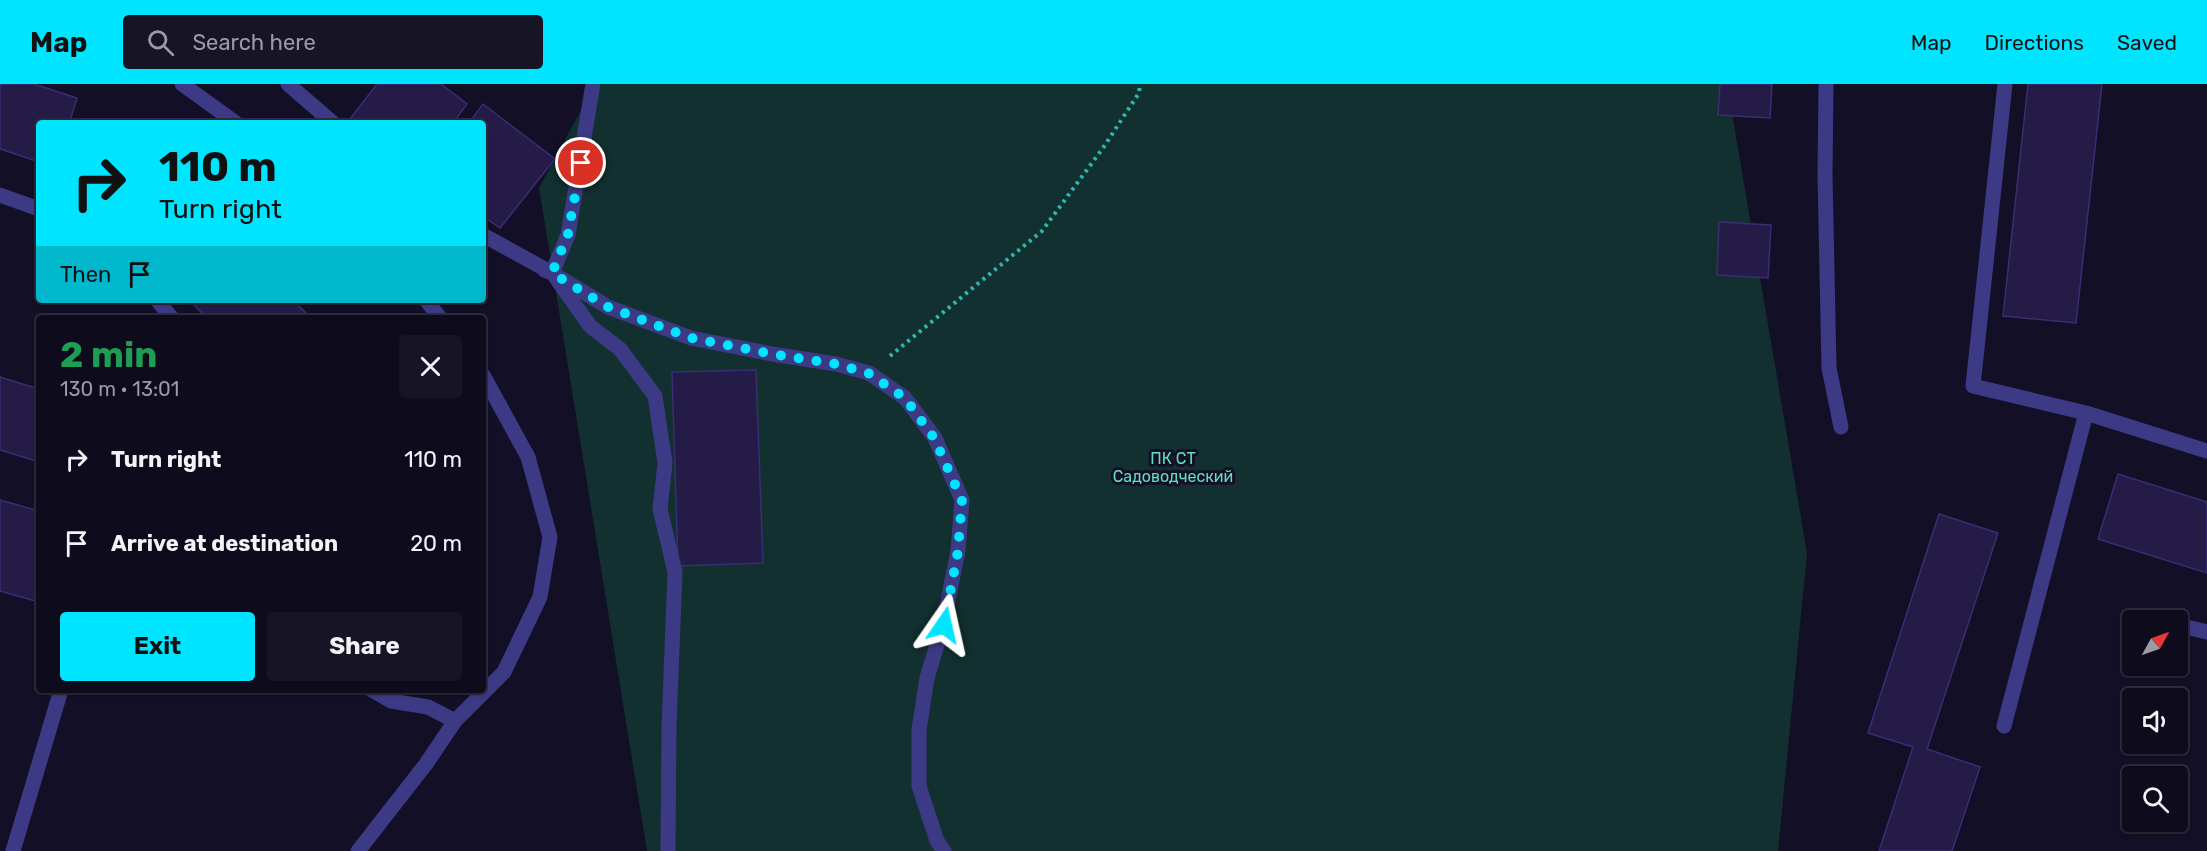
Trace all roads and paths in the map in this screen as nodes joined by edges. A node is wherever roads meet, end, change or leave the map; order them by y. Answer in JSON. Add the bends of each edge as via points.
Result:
{"nodes":[{"id":1,"x":182,"y":84,"type":"edge"},
{"id":2,"x":288,"y":84,"type":"edge"},
{"id":3,"x":593,"y":84,"type":"edge"},
{"id":4,"x":1140,"y":84,"type":"edge"},
{"id":5,"x":1826,"y":84,"type":"edge"},
{"id":6,"x":2005,"y":84,"type":"edge"},
{"id":7,"x":232,"y":120,"type":"edge"},
{"id":8,"x":330,"y":120,"type":"edge"},
{"id":9,"x":0,"y":195,"type":"edge"},
{"id":10,"x":36,"y":208,"type":"edge"},
{"id":11,"x":486,"y":237,"type":"edge"},
{"id":12,"x":486,"y":247,"type":"edge"},
{"id":13,"x":552,"y":273,"type":"junction"},
{"id":14,"x":160,"y":303,"type":"edge"},
{"id":15,"x":428,"y":303,"type":"edge"},
{"id":16,"x":170,"y":315,"type":"edge"},
{"id":17,"x":438,"y":315,"type":"edge"},
{"id":18,"x":868,"y":373,"type":"junction"},
{"id":19,"x":486,"y":380,"type":"edge"},
{"id":20,"x":2086,"y":413,"type":"junction"},
{"id":21,"x":1841,"y":427,"type":"dead end"},
{"id":22,"x":2207,"y":451,"type":"edge"},
{"id":23,"x":2188,"y":627,"type":"edge"},
{"id":24,"x":2207,"y":632,"type":"edge"},
{"id":25,"x":486,"y":690,"type":"edge"},
{"id":26,"x":60,"y":693,"type":"edge"},
{"id":27,"x":378,"y":693,"type":"edge"},
{"id":28,"x":483,"y":693,"type":"edge"},
{"id":29,"x":455,"y":721,"type":"junction"},
{"id":30,"x":2004,"y":726,"type":"dead end"},
{"id":31,"x":12,"y":851,"type":"edge"},
{"id":32,"x":358,"y":851,"type":"edge"},
{"id":33,"x":668,"y":851,"type":"edge"},
{"id":34,"x":944,"y":851,"type":"edge"}],
"edges":[{"from":1,"to":7,"type":"lane"},
{"from":2,"to":8,"type":"lane"},
{"from":3,"to":13,"type":"lane","via":[[568,234]]},
{"from":4,"to":18,"type":"path","via":[[1139,93],[1103,148],[1042,231]]},
{"from":5,"to":21,"type":"lane","via":[[1829,368]]},
{"from":6,"to":20,"type":"lane","via":[[1973,386]]},
{"from":9,"to":10,"type":"lane"},
{"from":11,"to":13,"type":"lane"},
{"from":12,"to":13,"type":"lane"},
{"from":13,"to":18,"type":"lane","via":[[608,307],[691,338]]},
{"from":13,"to":33,"type":"lane","via":[[590,326],[620,349],[655,396],[665,463],[660,509],[675,572]]},
{"from":14,"to":16,"type":"lane"},
{"from":15,"to":17,"type":"lane"},
{"from":18,"to":34,"type":"lane","via":[[905,398],[934,438],[962,500],[958,551],[944,625],[927,678],[919,730],[919,786]]},
{"from":19,"to":25,"type":"lane","via":[[528,457],[550,537],[540,597],[504,672]]},
{"from":20,"to":22,"type":"lane"},
{"from":20,"to":30,"type":"lane"},
{"from":23,"to":24,"type":"lane"},
{"from":26,"to":31,"type":"lane"},
{"from":27,"to":29,"type":"lane","via":[[391,700],[428,707]]},
{"from":28,"to":29,"type":"lane"},
{"from":29,"to":32,"type":"lane"}]}
